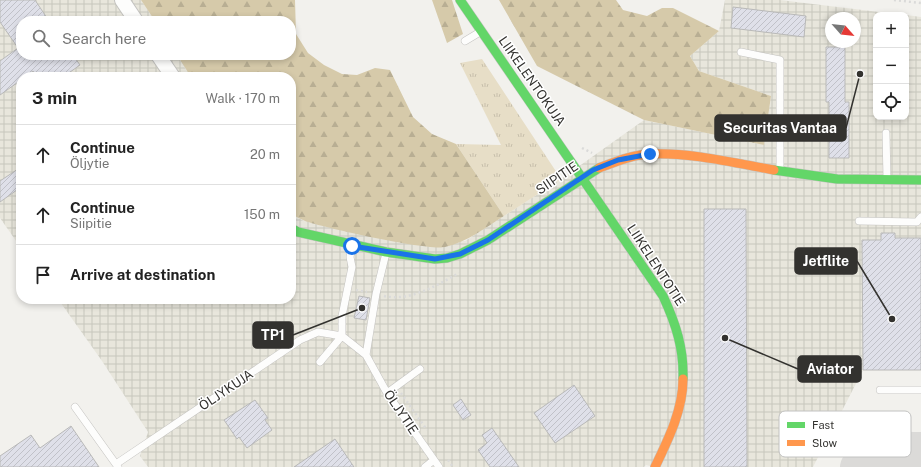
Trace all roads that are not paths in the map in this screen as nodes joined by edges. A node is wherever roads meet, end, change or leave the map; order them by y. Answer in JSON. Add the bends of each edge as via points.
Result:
{"nodes":[{"id":1,"x":122,"y":0,"type":"edge"},
{"id":2,"x":460,"y":0,"type":"edge"},
{"id":3,"x":133,"y":16,"type":"edge"},
{"id":4,"x":481,"y":30,"type":"junction"},
{"id":5,"x":465,"y":41,"type":"dead end"},
{"id":6,"x":741,"y":52,"type":"dead end"},
{"id":7,"x":161,"y":60,"type":"edge"},
{"id":8,"x":170,"y":72,"type":"edge"},
{"id":9,"x":886,"y":134,"type":"dead end"},
{"id":10,"x":780,"y":170,"type":"junction"},
{"id":11,"x":582,"y":176,"type":"junction"},
{"id":12,"x":921,"y":180,"type":"edge"},
{"id":13,"x":887,"y":181,"type":"junction"},
{"id":14,"x":921,"y":217,"type":"edge"},
{"id":15,"x":859,"y":221,"type":"dead end"},
{"id":16,"x":296,"y":231,"type":"edge"},
{"id":17,"x":352,"y":246,"type":"junction"},
{"id":18,"x":386,"y":252,"type":"junction"},
{"id":19,"x":342,"y":336,"type":"junction"},
{"id":20,"x":366,"y":355,"type":"junction"},
{"id":21,"x":320,"y":362,"type":"dead end"},
{"id":22,"x":420,"y":369,"type":"dead end"},
{"id":23,"x":880,"y":390,"type":"dead end"},
{"id":24,"x":921,"y":390,"type":"edge"},
{"id":25,"x":387,"y":393,"type":"junction"},
{"id":26,"x":75,"y":407,"type":"dead end"},
{"id":27,"x":434,"y":460,"type":"junction"},
{"id":28,"x":117,"y":466,"type":"edge"},
{"id":29,"x":426,"y":467,"type":"edge"},
{"id":30,"x":439,"y":467,"type":"edge"},
{"id":31,"x":655,"y":467,"type":"edge"}],
"edges":[{"from":1,"to":3,"type":"street"},
{"from":2,"to":4,"type":"street","name":"LIIKELENTOKUJA"},
{"from":4,"to":5,"type":"lane"},
{"from":4,"to":11,"type":"street","name":"LIIKELENTOKUJA"},
{"from":6,"to":10,"type":"lane","via":[[780,60]]},
{"from":7,"to":8,"type":"street"},
{"from":9,"to":13,"type":"lane"},
{"from":10,"to":11,"type":"street","name":"SIIPITIE","via":[[680,155],[650,154],[618,160]]},
{"from":10,"to":13,"type":"street","name":"SIIPITIE","via":[[837,179]]},
{"from":11,"to":18,"type":"street","name":"SIIPITIE","via":[[488,240],[460,254],[435,259]]},
{"from":11,"to":31,"type":"street","name":"LIIKELENTOTIE","via":[[663,296],[679,332],[684,373],[680,409]]},
{"from":12,"to":13,"type":"street","name":"SIIPITIE"},
{"from":14,"to":15,"type":"lane","via":[[916,222]]},
{"from":16,"to":17,"type":"street"},
{"from":17,"to":18,"type":"street"},
{"from":17,"to":19,"type":"lane","via":[[352,266],[342,316]]},
{"from":18,"to":20,"type":"lane"},
{"from":19,"to":20,"type":"lane","name":"ÖLJYTIE"},
{"from":19,"to":21,"type":"lane"},
{"from":19,"to":28,"type":"lane","name":"ÖLJYKUJA","via":[[318,332],[300,340]]},
{"from":20,"to":25,"type":"lane","name":"ÖLJYTIE"},
{"from":22,"to":25,"type":"lane"},
{"from":23,"to":24,"type":"lane"},
{"from":25,"to":27,"type":"lane","name":"ÖLJYTIE"},
{"from":26,"to":28,"type":"lane"},
{"from":27,"to":29,"type":"lane"},
{"from":27,"to":30,"type":"lane","name":"ÖLJYTIE"}]}
